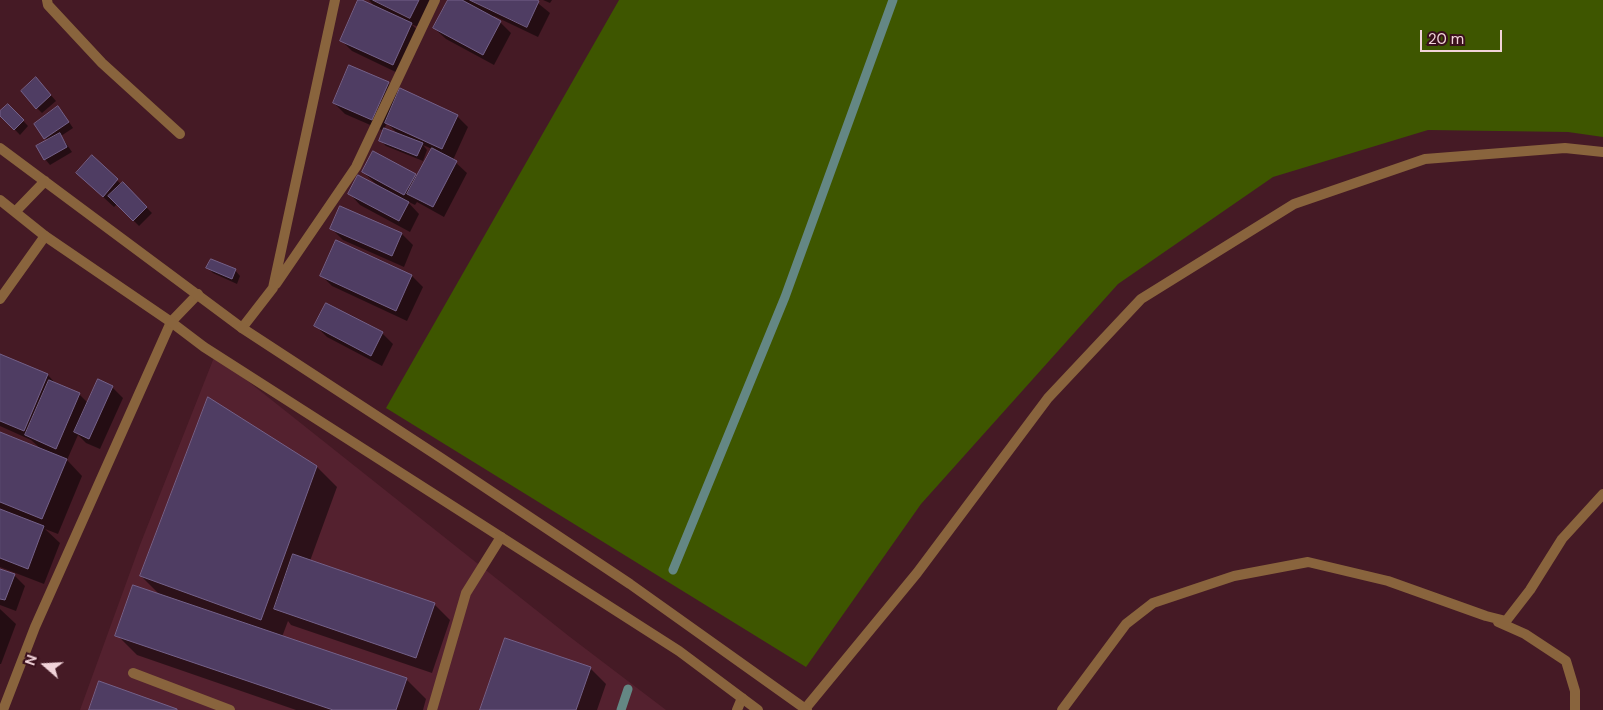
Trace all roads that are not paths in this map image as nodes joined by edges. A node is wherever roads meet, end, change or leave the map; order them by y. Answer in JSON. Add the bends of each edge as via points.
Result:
{"nodes":[{"id":1,"x":47,"y":0,"type":"edge"},
{"id":2,"x":335,"y":0,"type":"edge"},
{"id":3,"x":435,"y":0,"type":"edge"},
{"id":4,"x":180,"y":134,"type":"dead end"},
{"id":5,"x":0,"y":148,"type":"edge"},
{"id":6,"x":1603,"y":152,"type":"edge"},
{"id":7,"x":45,"y":182,"type":"junction"},
{"id":8,"x":0,"y":200,"type":"edge"},
{"id":9,"x":15,"y":212,"type":"junction"},
{"id":10,"x":44,"y":236,"type":"junction"},
{"id":11,"x":273,"y":288,"type":"junction"},
{"id":12,"x":198,"y":294,"type":"junction"},
{"id":13,"x":0,"y":300,"type":"edge"},
{"id":14,"x":172,"y":322,"type":"junction"},
{"id":15,"x":242,"y":328,"type":"junction"},
{"id":16,"x":1603,"y":494,"type":"edge"},
{"id":17,"x":500,"y":537,"type":"junction"},
{"id":18,"x":1486,"y":616,"type":"junction"},
{"id":19,"x":133,"y":673,"type":"dead end"},
{"id":20,"x":742,"y":698,"type":"junction"},
{"id":21,"x":806,"y":709,"type":"edge"},
{"id":22,"x":3,"y":710,"type":"edge"},
{"id":23,"x":230,"y":710,"type":"edge"},
{"id":24,"x":432,"y":710,"type":"edge"},
{"id":25,"x":737,"y":710,"type":"edge"},
{"id":26,"x":758,"y":710,"type":"edge"},
{"id":27,"x":1062,"y":710,"type":"edge"},
{"id":28,"x":1575,"y":710,"type":"edge"}],
"edges":[{"from":1,"to":4,"type":"street","via":[[48,5],[102,64]]},
{"from":2,"to":11,"type":"street"},
{"from":3,"to":11,"type":"street","via":[[356,167]]},
{"from":5,"to":7,"type":"street"},
{"from":6,"to":21,"type":"street","via":[[1565,148],[1425,159],[1294,204],[1141,299],[1048,398],[917,573]]},
{"from":7,"to":9,"type":"street"},
{"from":7,"to":12,"type":"street"},
{"from":8,"to":9,"type":"street"},
{"from":9,"to":10,"type":"street"},
{"from":10,"to":13,"type":"street"},
{"from":10,"to":14,"type":"street"},
{"from":11,"to":15,"type":"street"},
{"from":12,"to":14,"type":"street"},
{"from":12,"to":15,"type":"street"},
{"from":14,"to":17,"type":"street","via":[[212,353]]},
{"from":14,"to":22,"type":"street","via":[[35,627]]},
{"from":15,"to":21,"type":"street","via":[[630,584]]},
{"from":16,"to":18,"type":"street","via":[[1562,540],[1506,621]]},
{"from":17,"to":20,"type":"street","via":[[679,651]]},
{"from":17,"to":24,"type":"street","via":[[466,593]]},
{"from":18,"to":27,"type":"street","via":[[1388,581],[1308,562],[1234,576],[1153,604],[1126,624]]},
{"from":18,"to":28,"type":"street","via":[[1525,634],[1566,661],[1575,691]]},
{"from":19,"to":23,"type":"street"},
{"from":20,"to":25,"type":"street"},
{"from":20,"to":26,"type":"street"}]}
